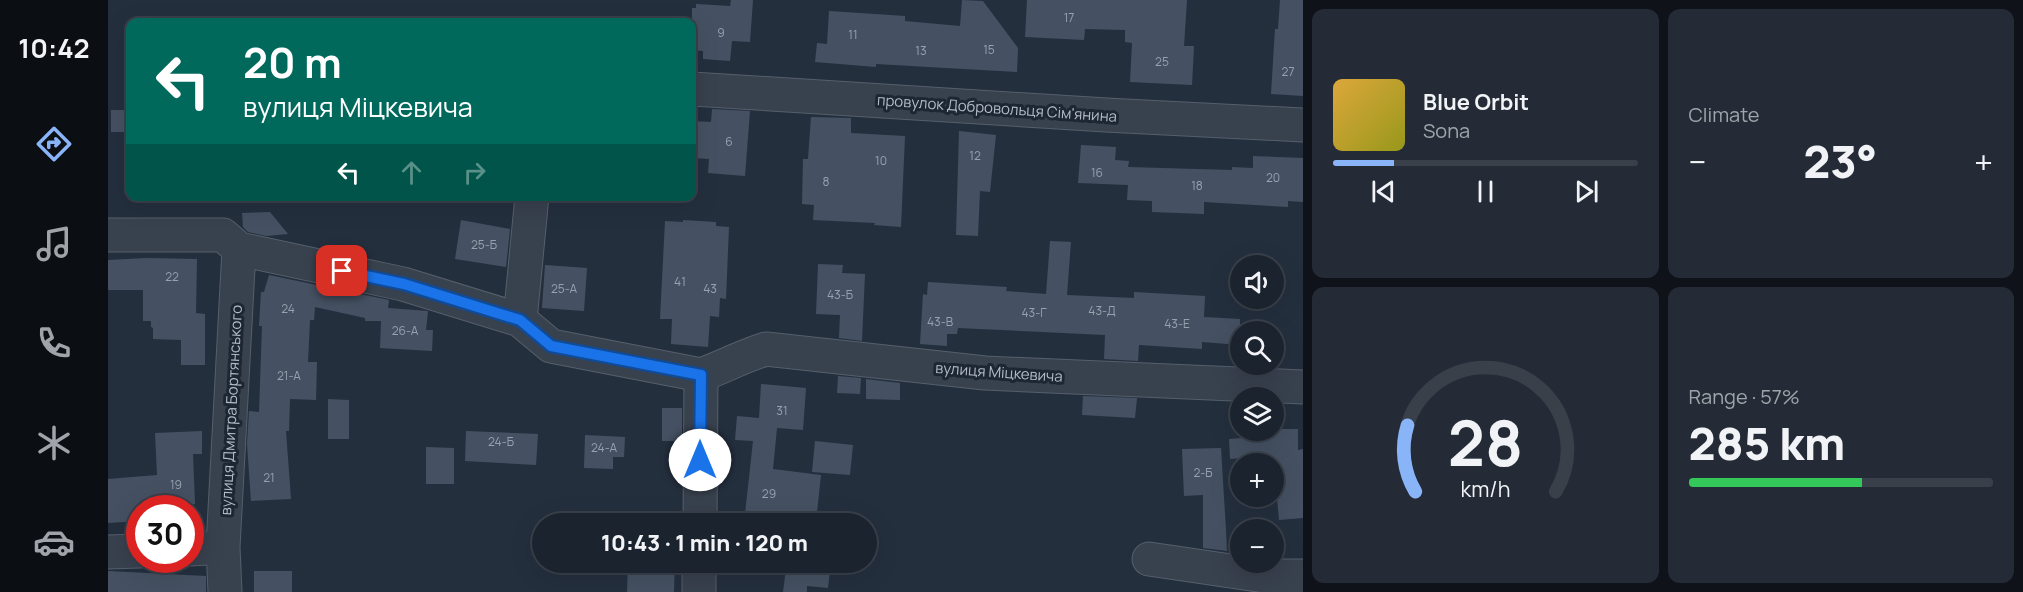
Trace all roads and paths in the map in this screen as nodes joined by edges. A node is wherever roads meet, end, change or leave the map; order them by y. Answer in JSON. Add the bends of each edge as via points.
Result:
{"nodes":[{"id":1,"x":696,"y":89,"type":"edge"},
{"id":2,"x":1303,"y":125,"type":"edge"},
{"id":3,"x":532,"y":201,"type":"edge"},
{"id":4,"x":108,"y":235,"type":"edge"},
{"id":5,"x":231,"y":242,"type":"junction"},
{"id":6,"x":520,"y":320,"type":"junction"},
{"id":7,"x":701,"y":375,"type":"junction"},
{"id":8,"x":1303,"y":387,"type":"edge"},
{"id":9,"x":700,"y":513,"type":"edge"},
{"id":10,"x":224,"y":547,"type":"junction"},
{"id":11,"x":204,"y":548,"type":"edge"},
{"id":12,"x":126,"y":551,"type":"edge"},
{"id":13,"x":108,"y":552,"type":"edge"},
{"id":14,"x":1149,"y":559,"type":"dead end"},
{"id":15,"x":699,"y":573,"type":"edge"},
{"id":16,"x":1303,"y":576,"type":"edge"},
{"id":17,"x":225,"y":592,"type":"edge"},
{"id":18,"x":699,"y":592,"type":"edge"}],
"edges":[{"from":1,"to":2,"type":"street","name":"провулок Добровольця Сім'янина"},
{"from":3,"to":6,"type":"street"},
{"from":4,"to":5,"type":"street"},
{"from":5,"to":6,"type":"street","via":[[404,284]]},
{"from":5,"to":10,"type":"street","name":"вулиця Дмитра Бортянського"},
{"from":6,"to":7,"type":"street","via":[[551,346]]},
{"from":7,"to":8,"type":"street","name":"вулиця Міцкевича","via":[[766,349],[986,373]]},
{"from":7,"to":9,"type":"street"},
{"from":10,"to":11,"type":"street"},
{"from":10,"to":17,"type":"street","name":"вулиця Дмитра Бортянського"},
{"from":12,"to":13,"type":"street"},
{"from":14,"to":16,"type":"street","via":[[1265,576]]},
{"from":15,"to":18,"type":"street"}]}
